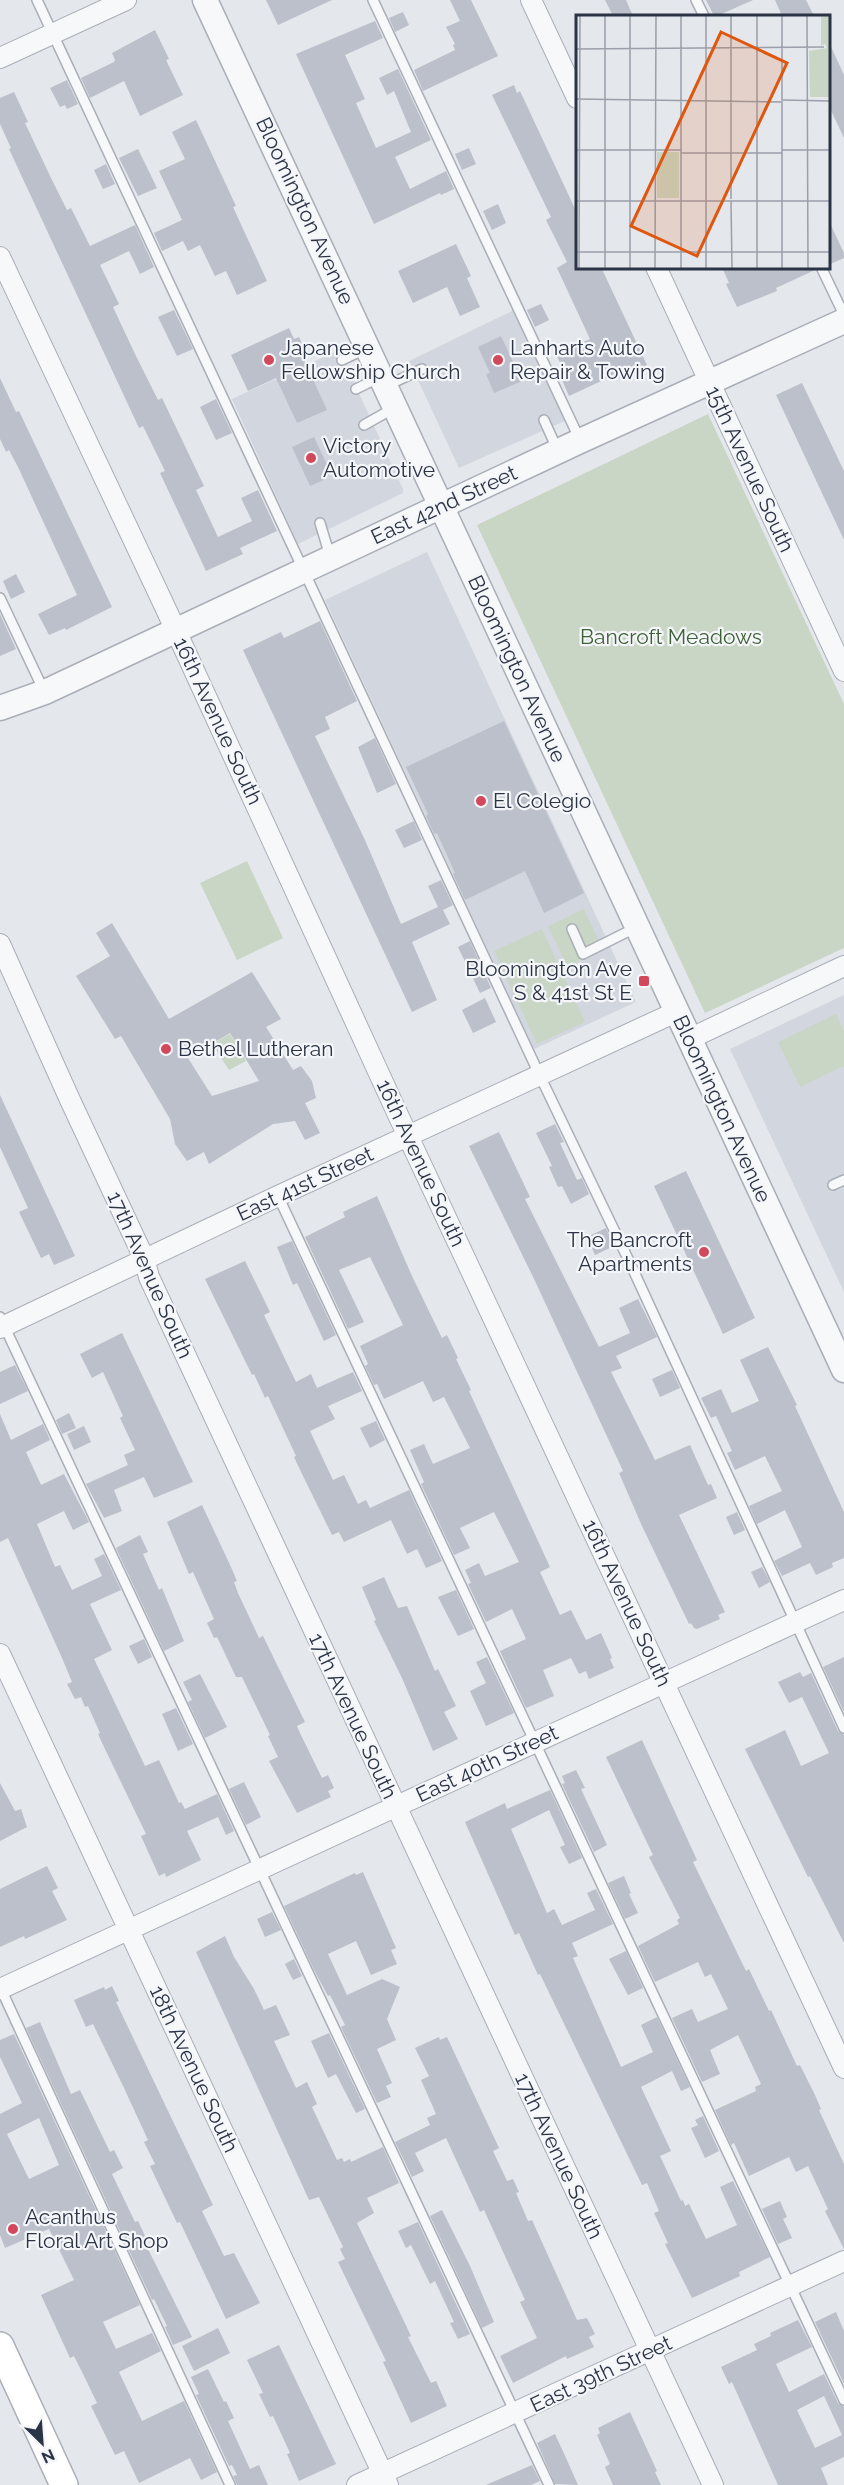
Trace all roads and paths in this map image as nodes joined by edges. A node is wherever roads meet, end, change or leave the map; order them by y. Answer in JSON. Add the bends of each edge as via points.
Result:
{"nodes":[{"id":1,"x":37,"y":0,"type":"edge"},
{"id":2,"x":126,"y":0,"type":"edge"},
{"id":3,"x":205,"y":0,"type":"edge"},
{"id":4,"x":373,"y":0,"type":"edge"},
{"id":5,"x":531,"y":0,"type":"edge"},
{"id":6,"x":696,"y":0,"type":"edge"},
{"id":7,"x":704,"y":15,"type":"edge"},
{"id":8,"x":52,"y":34,"type":"junction"},
{"id":9,"x":0,"y":58,"type":"edge"},
{"id":10,"x":576,"y":96,"type":"edge"},
{"id":11,"x":0,"y":257,"type":"edge"},
{"id":12,"x":656,"y":268,"type":"edge"},
{"id":13,"x":821,"y":268,"type":"edge"},
{"id":14,"x":844,"y":315,"type":"edge"},
{"id":15,"x":844,"y":321,"type":"edge"},
{"id":16,"x":369,"y":347,"type":"junction"},
{"id":17,"x":342,"y":360,"type":"dead end"},
{"id":18,"x":422,"y":369,"type":"dead end"},
{"id":19,"x":710,"y":382,"type":"junction"},
{"id":20,"x":356,"y":389,"type":"dead end"},
{"id":21,"x":388,"y":390,"type":"junction"},
{"id":22,"x":544,"y":420,"type":"dead end"},
{"id":23,"x":364,"y":425,"type":"dead end"},
{"id":24,"x":580,"y":441,"type":"junction"},
{"id":25,"x":558,"y":452,"type":"junction"},
{"id":26,"x":441,"y":506,"type":"junction"},
{"id":27,"x":320,"y":523,"type":"dead end"},
{"id":28,"x":330,"y":558,"type":"junction"},
{"id":29,"x":305,"y":570,"type":"junction"},
{"id":30,"x":0,"y":598,"type":"edge"},
{"id":31,"x":176,"y":630,"type":"junction"},
{"id":32,"x":844,"y":671,"type":"edge"},
{"id":33,"x":45,"y":692,"type":"junction"},
{"id":34,"x":0,"y":708,"type":"edge"},
{"id":35,"x":0,"y":720,"type":"edge"},
{"id":36,"x":637,"y":927,"type":"junction"},
{"id":37,"x":572,"y":929,"type":"dead end"},
{"id":38,"x":0,"y":944,"type":"edge"},
{"id":39,"x":844,"y":966,"type":"edge"},
{"id":40,"x":676,"y":1012,"type":"junction"},
{"id":41,"x":689,"y":1039,"type":"junction"},
{"id":42,"x":540,"y":1076,"type":"junction"},
{"id":43,"x":408,"y":1136,"type":"junction"},
{"id":44,"x":844,"y":1180,"type":"edge"},
{"id":45,"x":833,"y":1185,"type":"dead end"},
{"id":46,"x":278,"y":1196,"type":"junction"},
{"id":47,"x":144,"y":1258,"type":"junction"},
{"id":48,"x":1,"y":1324,"type":"edge"},
{"id":49,"x":844,"y":1370,"type":"edge"},
{"id":50,"x":844,"y":1600,"type":"edge"},
{"id":51,"x":794,"y":1622,"type":"junction"},
{"id":52,"x":0,"y":1654,"type":"edge"},
{"id":53,"x":664,"y":1682,"type":"junction"},
{"id":54,"x":844,"y":1728,"type":"edge"},
{"id":55,"x":535,"y":1741,"type":"junction"},
{"id":56,"x":396,"y":1807,"type":"junction"},
{"id":57,"x":260,"y":1870,"type":"junction"},
{"id":58,"x":130,"y":1930,"type":"junction"},
{"id":59,"x":0,"y":1988,"type":"edge"},
{"id":60,"x":844,"y":2068,"type":"edge"},
{"id":61,"x":844,"y":2261,"type":"edge"},
{"id":62,"x":792,"y":2287,"type":"junction"},
{"id":63,"x":0,"y":2346,"type":"edge"},
{"id":64,"x":651,"y":2351,"type":"junction"},
{"id":65,"x":844,"y":2400,"type":"edge"},
{"id":66,"x":515,"y":2413,"type":"junction"},
{"id":67,"x":385,"y":2479,"type":"edge"},
{"id":68,"x":64,"y":2485,"type":"edge"},
{"id":69,"x":230,"y":2485,"type":"edge"},
{"id":70,"x":357,"y":2485,"type":"edge"},
{"id":71,"x":549,"y":2485,"type":"edge"},
{"id":72,"x":713,"y":2485,"type":"edge"}],
"edges":[{"from":1,"to":8,"type":"lane"},
{"from":2,"to":8,"type":"street"},
{"from":3,"to":16,"type":"street","name":"Bloomington Avenue"},
{"from":4,"to":24,"type":"lane"},
{"from":5,"to":10,"type":"street"},
{"from":6,"to":7,"type":"lane"},
{"from":8,"to":9,"type":"street"},
{"from":8,"to":29,"type":"lane"},
{"from":11,"to":31,"type":"street","name":"16th Avenue South"},
{"from":12,"to":19,"type":"street","name":"15th Avenue South"},
{"from":13,"to":14,"type":"lane"},
{"from":15,"to":19,"type":"street","name":"East 42nd Street"},
{"from":16,"to":17,"type":"lane"},
{"from":16,"to":21,"type":"street","name":"Bloomington Avenue"},
{"from":18,"to":21,"type":"lane"},
{"from":19,"to":24,"type":"street","name":"East 42nd Street"},
{"from":19,"to":32,"type":"street","name":"15th Avenue South"},
{"from":20,"to":21,"type":"lane"},
{"from":21,"to":23,"type":"lane"},
{"from":21,"to":26,"type":"street","name":"Bloomington Avenue"},
{"from":22,"to":25,"type":"lane"},
{"from":24,"to":25,"type":"street","name":"East 42nd Street"},
{"from":25,"to":26,"type":"street","name":"East 42nd Street"},
{"from":26,"to":28,"type":"street","name":"East 42nd Street"},
{"from":26,"to":36,"type":"street","name":"Bloomington Avenue"},
{"from":27,"to":28,"type":"lane"},
{"from":28,"to":29,"type":"street","name":"East 42nd Street"},
{"from":29,"to":31,"type":"street","name":"East 42nd Street"},
{"from":29,"to":42,"type":"lane"},
{"from":30,"to":33,"type":"lane"},
{"from":31,"to":33,"type":"street","name":"East 42nd Street"},
{"from":31,"to":43,"type":"street","name":"16th Avenue South"},
{"from":33,"to":34,"type":"street","name":"East 42nd Street"},
{"from":33,"to":35,"type":"street","name":"East 42nd Street"},
{"from":36,"to":37,"type":"lane","via":[[583,954]]},
{"from":36,"to":40,"type":"street","name":"Bloomington Avenue"},
{"from":38,"to":47,"type":"street","name":"17th Avenue South"},
{"from":39,"to":41,"type":"street"},
{"from":40,"to":41,"type":"street","name":"Bloomington Avenue"},
{"from":40,"to":42,"type":"street","name":"East 41st Street"},
{"from":41,"to":49,"type":"street","name":"Bloomington Avenue"},
{"from":42,"to":43,"type":"street","name":"East 41st Street"},
{"from":42,"to":51,"type":"lane"},
{"from":43,"to":46,"type":"street","name":"East 41st Street"},
{"from":43,"to":53,"type":"street","name":"16th Avenue South"},
{"from":44,"to":45,"type":"lane"},
{"from":46,"to":47,"type":"street","name":"East 41st Street"},
{"from":46,"to":55,"type":"lane"},
{"from":47,"to":48,"type":"street","name":"East 41st Street"},
{"from":47,"to":56,"type":"street","name":"17th Avenue South","via":[[150,1280]]},
{"from":48,"to":57,"type":"lane"},
{"from":50,"to":51,"type":"street","name":"East 40th Street"},
{"from":51,"to":53,"type":"street","name":"East 40th Street"},
{"from":51,"to":54,"type":"lane"},
{"from":52,"to":58,"type":"street","name":"18th Avenue South"},
{"from":53,"to":55,"type":"street","name":"East 40th Street"},
{"from":53,"to":60,"type":"street","name":"16th Avenue South"},
{"from":55,"to":56,"type":"street","name":"East 40th Street"},
{"from":55,"to":62,"type":"lane"},
{"from":56,"to":57,"type":"street","name":"East 40th Street"},
{"from":56,"to":64,"type":"street","name":"17th Avenue South"},
{"from":57,"to":58,"type":"street","name":"East 40th Street"},
{"from":57,"to":66,"type":"lane"},
{"from":58,"to":59,"type":"street","name":"East 40th Street"},
{"from":58,"to":67,"type":"street","name":"18th Avenue South"},
{"from":59,"to":69,"type":"lane"},
{"from":61,"to":62,"type":"street","name":"East 39th Street"},
{"from":62,"to":64,"type":"street","name":"East 39th Street"},
{"from":62,"to":65,"type":"lane"},
{"from":63,"to":68,"type":"main road"},
{"from":64,"to":66,"type":"street","name":"East 39th Street"},
{"from":64,"to":72,"type":"street","name":"17th Avenue South"},
{"from":66,"to":67,"type":"street","name":"East 39th Street"},
{"from":66,"to":71,"type":"lane"},
{"from":67,"to":70,"type":"street","name":"East 39th Street"}]}
